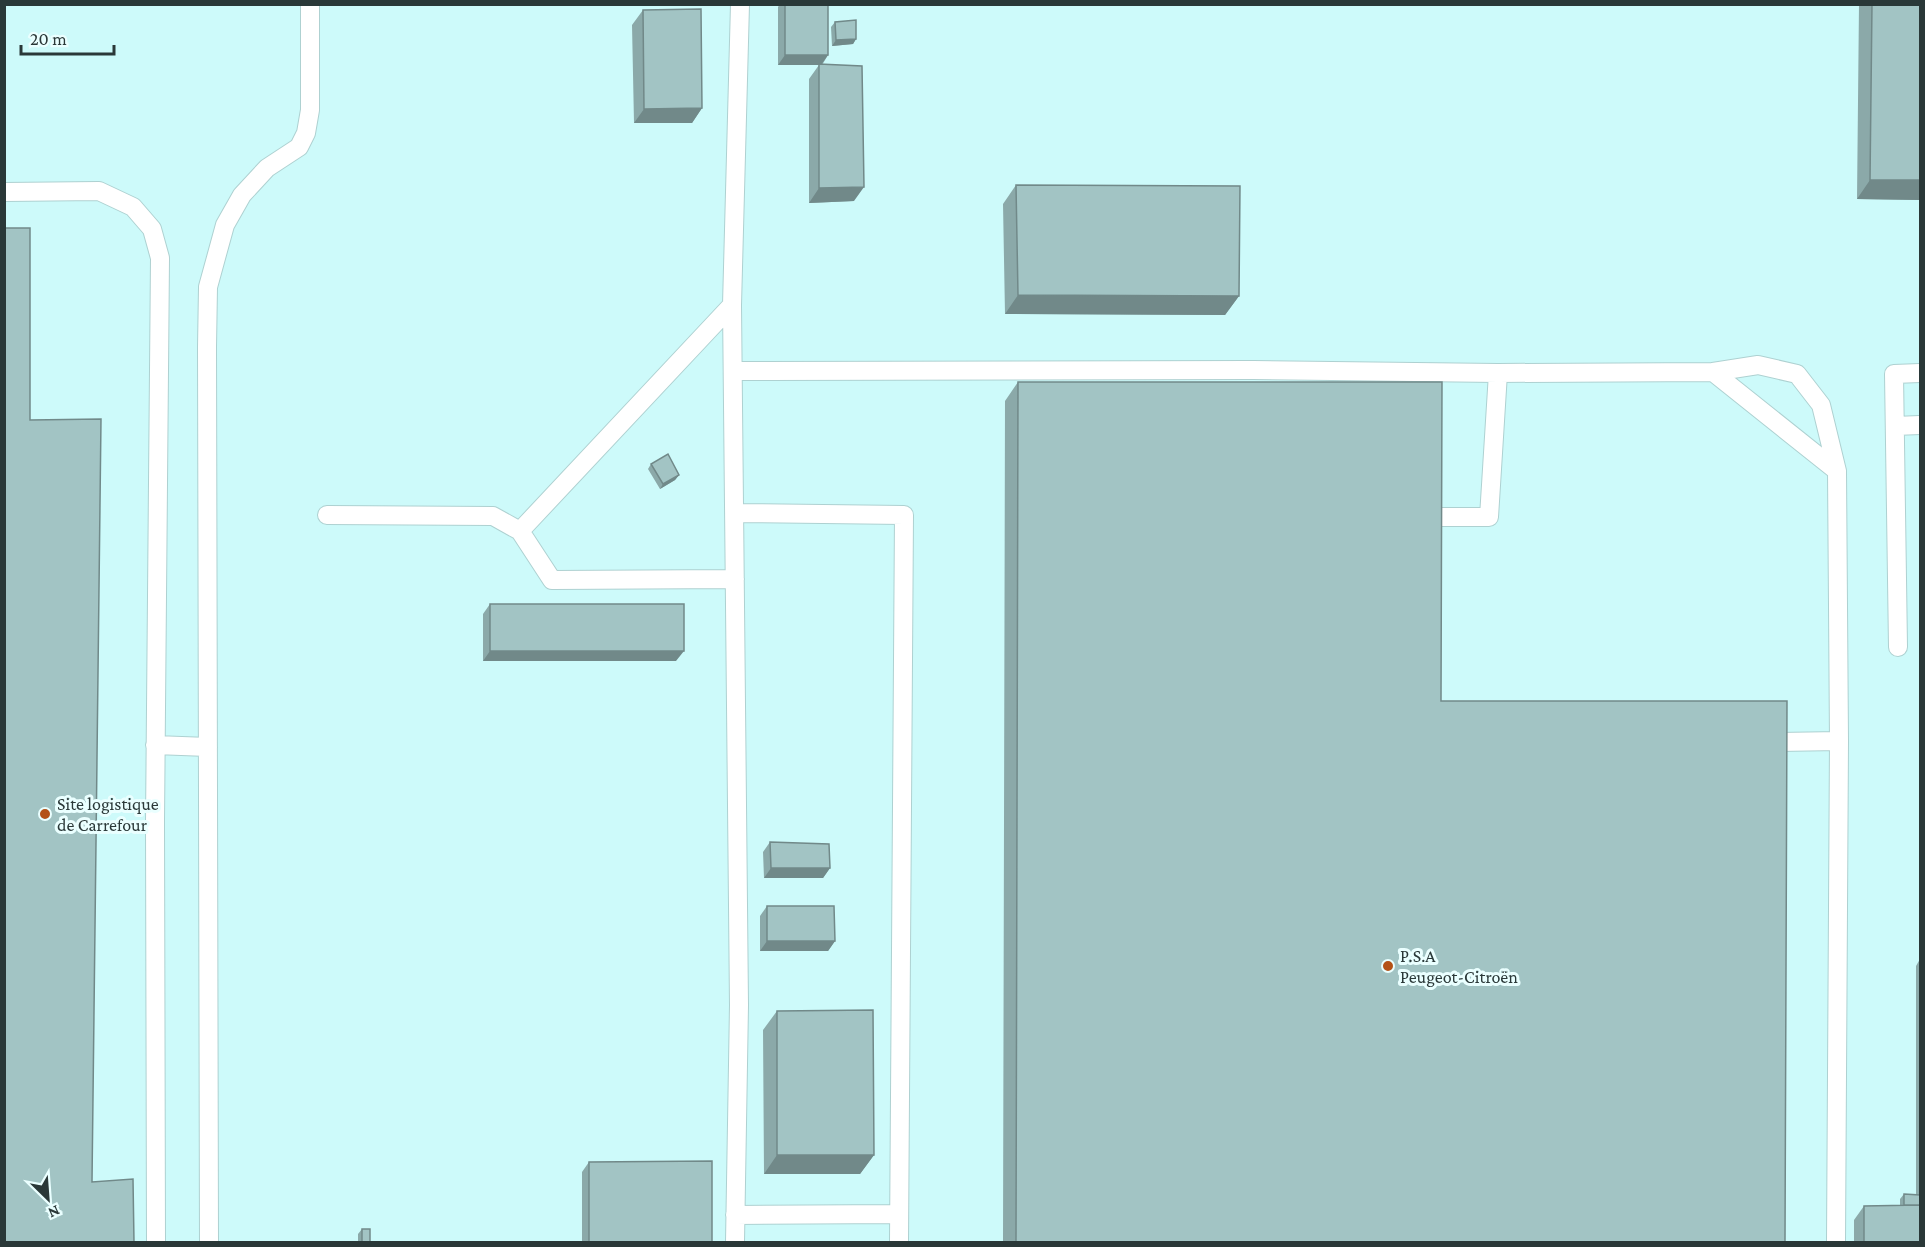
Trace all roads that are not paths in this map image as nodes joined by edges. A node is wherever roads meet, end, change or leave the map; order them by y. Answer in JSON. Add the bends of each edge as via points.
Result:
{"nodes":[{"id":1,"x":310,"y":4,"type":"edge"},
{"id":2,"x":741,"y":4,"type":"edge"},
{"id":3,"x":4,"y":192,"type":"edge"},
{"id":4,"x":732,"y":305,"type":"junction"},
{"id":5,"x":733,"y":371,"type":"junction"},
{"id":6,"x":1713,"y":372,"type":"junction"},
{"id":7,"x":1498,"y":373,"type":"junction"},
{"id":8,"x":1920,"y":373,"type":"edge"},
{"id":9,"x":1920,"y":425,"type":"edge"},
{"id":10,"x":1895,"y":426,"type":"junction"},
{"id":11,"x":1837,"y":471,"type":"junction"},
{"id":12,"x":735,"y":513,"type":"junction"},
{"id":13,"x":327,"y":515,"type":"dead end"},
{"id":14,"x":1430,"y":517,"type":"edge"},
{"id":15,"x":520,"y":531,"type":"junction"},
{"id":16,"x":735,"y":579,"type":"junction"},
{"id":17,"x":1898,"y":647,"type":"dead end"},
{"id":18,"x":1839,"y":741,"type":"junction"},
{"id":19,"x":1776,"y":742,"type":"edge"},
{"id":20,"x":155,"y":745,"type":"junction"},
{"id":21,"x":208,"y":747,"type":"junction"},
{"id":22,"x":899,"y":1214,"type":"junction"},
{"id":23,"x":735,"y":1215,"type":"junction"},
{"id":24,"x":156,"y":1242,"type":"edge"},
{"id":25,"x":209,"y":1242,"type":"edge"},
{"id":26,"x":735,"y":1242,"type":"edge"},
{"id":27,"x":899,"y":1242,"type":"edge"},
{"id":28,"x":1836,"y":1242,"type":"edge"}],
"edges":[{"from":1,"to":21,"type":"lane","via":[[310,110],[306,133],[298,147],[267,168],[242,195],[225,225],[208,288]]},
{"from":2,"to":4,"type":"lane"},
{"from":3,"to":20,"type":"lane","via":[[99,191],[133,207],[152,229],[160,258]]},
{"from":4,"to":5,"type":"lane"},
{"from":4,"to":15,"type":"lane"},
{"from":5,"to":7,"type":"lane"},
{"from":5,"to":12,"type":"lane"},
{"from":6,"to":7,"type":"lane"},
{"from":6,"to":11,"type":"lane"},
{"from":6,"to":11,"type":"lane","via":[[1758,365],[1797,374],[1821,405]]},
{"from":7,"to":14,"type":"lane","via":[[1489,517]]},
{"from":8,"to":10,"type":"lane","via":[[1894,374]]},
{"from":9,"to":10,"type":"lane"},
{"from":10,"to":17,"type":"lane"},
{"from":11,"to":18,"type":"lane"},
{"from":12,"to":16,"type":"lane"},
{"from":12,"to":22,"type":"lane","via":[[904,515]]},
{"from":13,"to":15,"type":"lane","via":[[493,516]]},
{"from":15,"to":16,"type":"lane","via":[[552,580]]},
{"from":16,"to":23,"type":"lane","via":[[740,1005]]},
{"from":18,"to":19,"type":"lane"},
{"from":18,"to":28,"type":"lane"},
{"from":20,"to":21,"type":"lane"},
{"from":20,"to":24,"type":"lane"},
{"from":21,"to":25,"type":"lane"},
{"from":22,"to":23,"type":"lane"},
{"from":22,"to":27,"type":"lane"},
{"from":23,"to":26,"type":"lane"}]}
